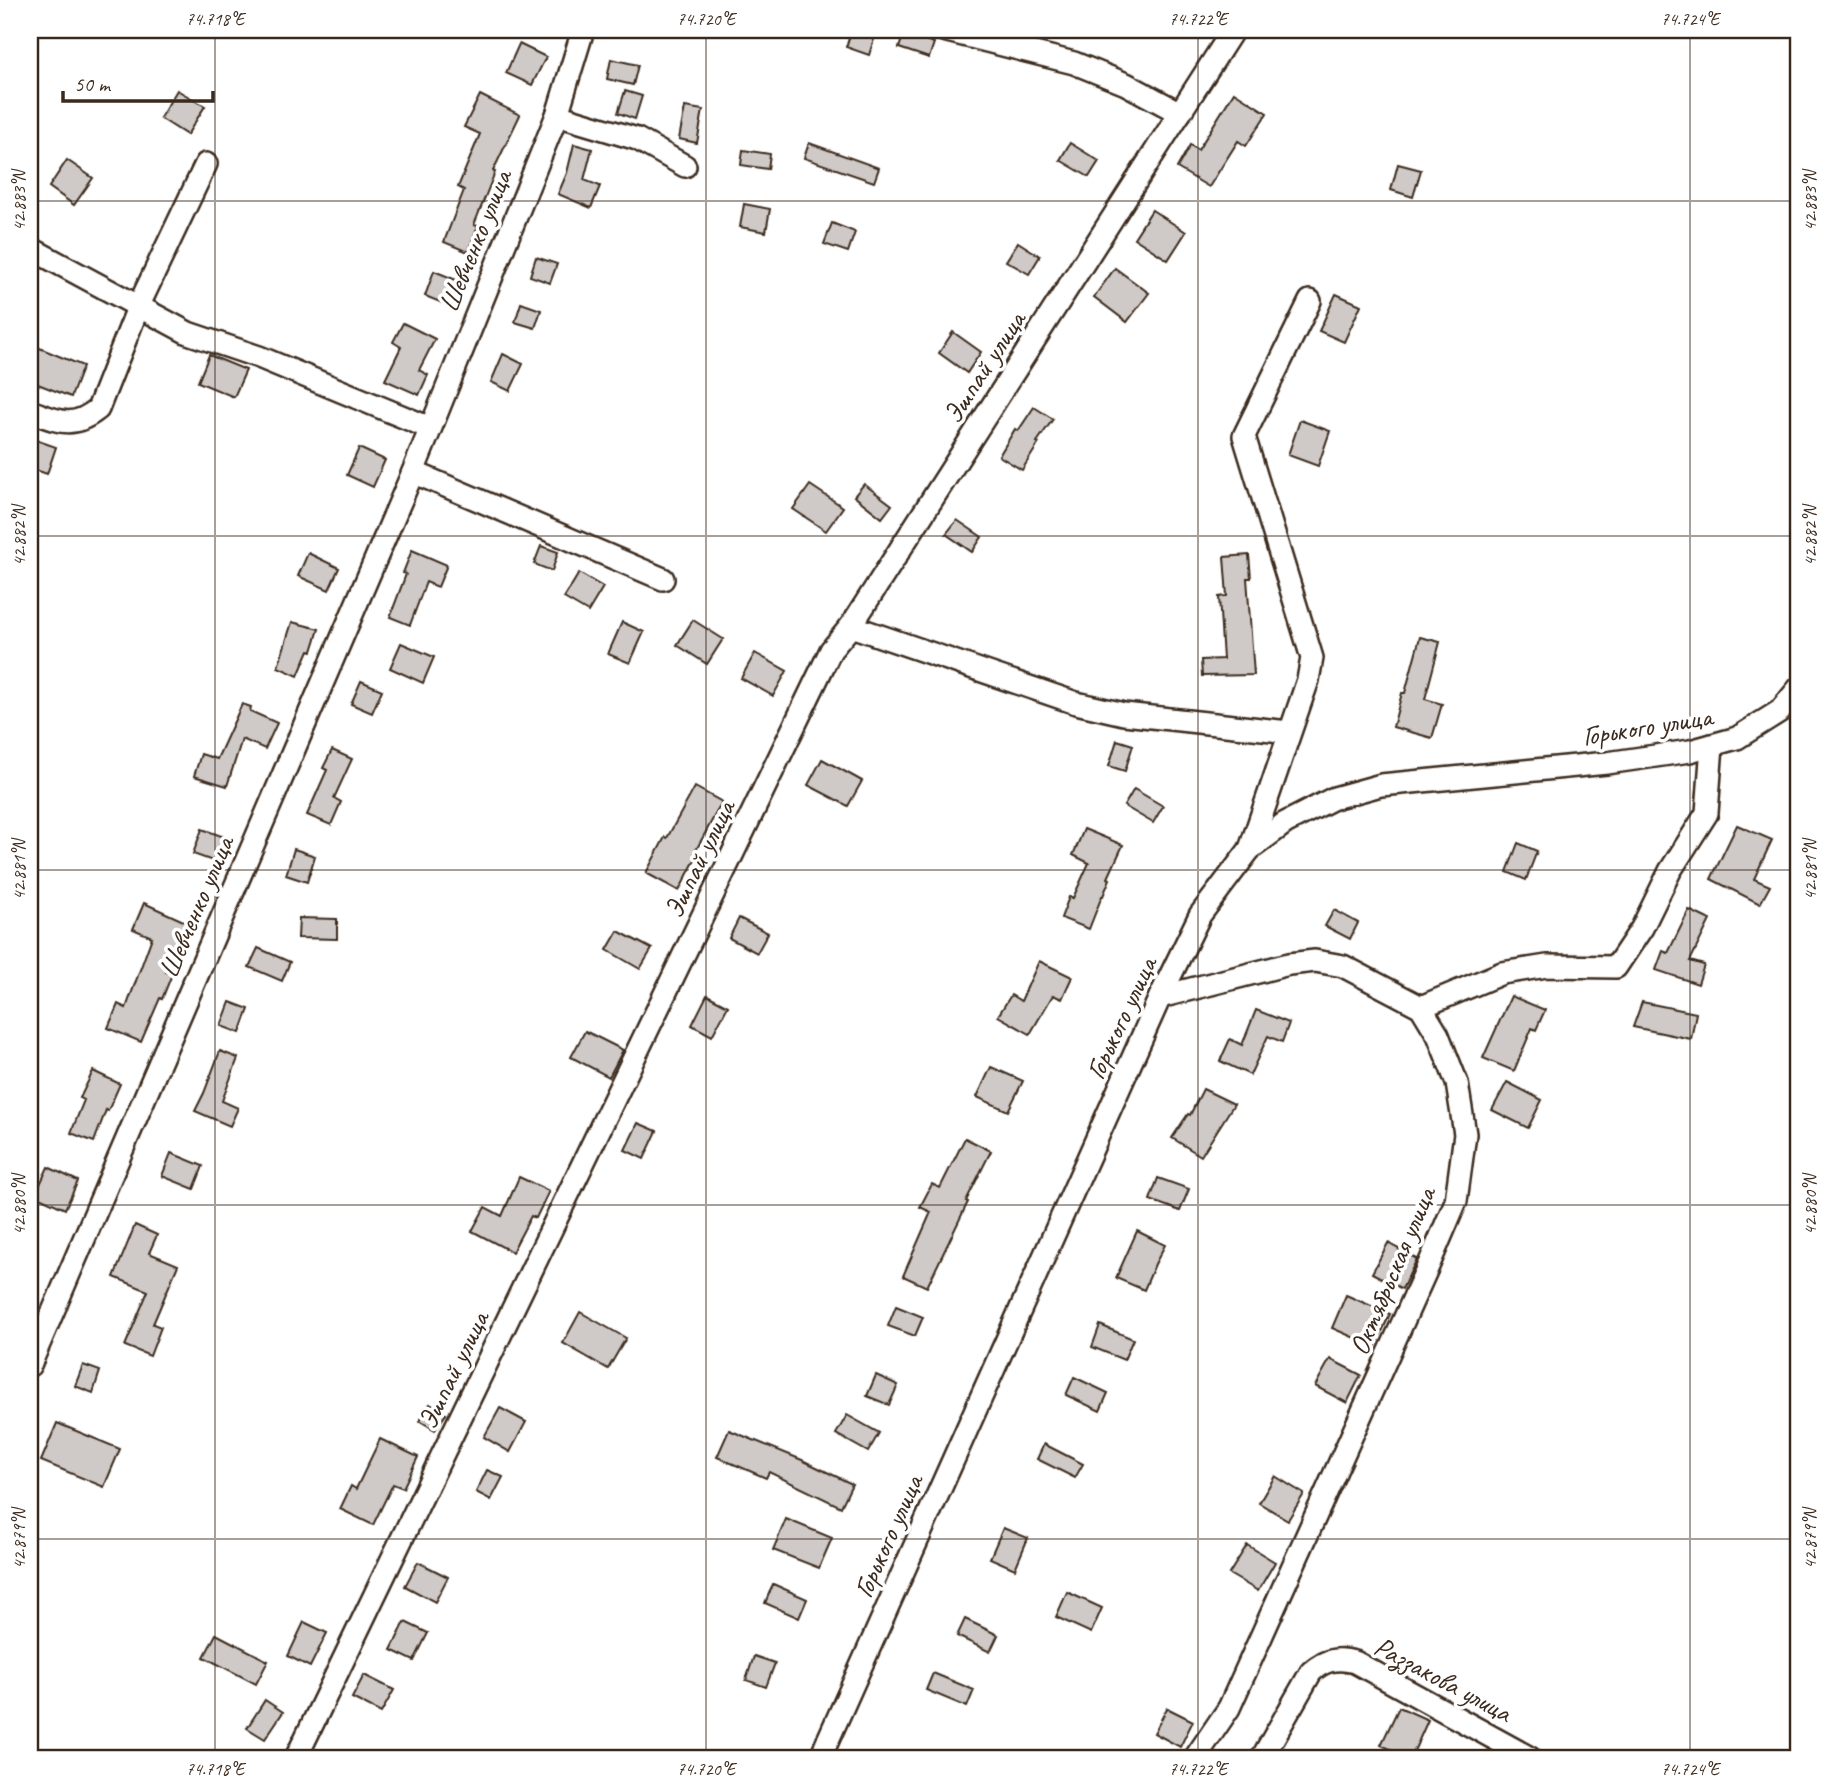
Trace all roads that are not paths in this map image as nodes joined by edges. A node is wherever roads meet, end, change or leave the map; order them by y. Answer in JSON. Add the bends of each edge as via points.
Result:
{"nodes":[{"id":1,"x":583,"y":30,"type":"edge"},
{"id":2,"x":943,"y":30,"type":"edge"},
{"id":3,"x":1233,"y":30,"type":"edge"},
{"id":4,"x":1180,"y":113,"type":"junction"},
{"id":5,"x":557,"y":115,"type":"junction"},
{"id":6,"x":206,"y":163,"type":"dead end"},
{"id":7,"x":685,"y":166,"type":"dead end"},
{"id":8,"x":30,"y":248,"type":"edge"},
{"id":9,"x":1310,"y":301,"type":"dead end"},
{"id":10,"x":139,"y":305,"type":"junction"},
{"id":11,"x":30,"y":411,"type":"edge"},
{"id":12,"x":430,"y":428,"type":"junction"},
{"id":13,"x":414,"y":472,"type":"junction"},
{"id":14,"x":663,"y":579,"type":"dead end"},
{"id":15,"x":851,"y":626,"type":"junction"},
{"id":16,"x":1799,"y":688,"type":"edge"},
{"id":17,"x":1289,"y":732,"type":"junction"},
{"id":18,"x":1712,"y":745,"type":"junction"},
{"id":19,"x":1250,"y":849,"type":"junction"},
{"id":20,"x":1160,"y":997,"type":"junction"},
{"id":21,"x":1421,"y":1007,"type":"junction"},
{"id":22,"x":30,"y":1365,"type":"edge"},
{"id":23,"x":296,"y":1758,"type":"edge"},
{"id":24,"x":820,"y":1758,"type":"edge"},
{"id":25,"x":1195,"y":1758,"type":"edge"},
{"id":26,"x":1262,"y":1758,"type":"edge"},
{"id":27,"x":1530,"y":1758,"type":"edge"}],
"edges":[{"from":1,"to":5,"type":"street","name":"Шевченко улица"},
{"from":2,"to":4,"type":"street","via":[[1074,63]]},
{"from":3,"to":4,"type":"street","name":"Эшпай улица"},
{"from":4,"to":15,"type":"street","name":"Эшпай улица"},
{"from":5,"to":7,"type":"street","via":[[637,139]]},
{"from":5,"to":12,"type":"street","name":"Шевченко улица"},
{"from":6,"to":10,"type":"street"},
{"from":8,"to":10,"type":"street"},
{"from":9,"to":17,"type":"street","via":[[1244,436],[1312,658]]},
{"from":10,"to":11,"type":"street","via":[[98,409],[74,422]]},
{"from":10,"to":12,"type":"street","via":[[188,333],[259,357]]},
{"from":12,"to":13,"type":"street","name":"Шевченко улица"},
{"from":13,"to":14,"type":"street"},
{"from":13,"to":22,"type":"street","name":"Шевченко улица"},
{"from":15,"to":17,"type":"street","via":[[1076,703],[1124,714]]},
{"from":15,"to":23,"type":"street","name":"Эшпай улица","via":[[831,650]]},
{"from":16,"to":18,"type":"street","name":"Горького улица","via":[[1780,711],[1737,738]]},
{"from":17,"to":19,"type":"street"},
{"from":18,"to":19,"type":"street","name":"Горького улица","via":[[1607,763],[1381,785],[1334,798],[1285,823]]},
{"from":18,"to":21,"type":"street","via":[[1707,813],[1616,967],[1546,966],[1502,973]]},
{"from":19,"to":20,"type":"street","name":"Горького улица","via":[[1200,915]]},
{"from":20,"to":21,"type":"street","via":[[1315,961],[1343,966]]},
{"from":20,"to":24,"type":"street","name":"Горького улица"},
{"from":21,"to":25,"type":"street","name":"Октябрьская улица","via":[[1457,1083],[1465,1134],[1456,1200],[1229,1707]]},
{"from":26,"to":27,"type":"street","name":"Раззакова улица","via":[[1311,1672],[1327,1661],[1346,1659]]}]}
